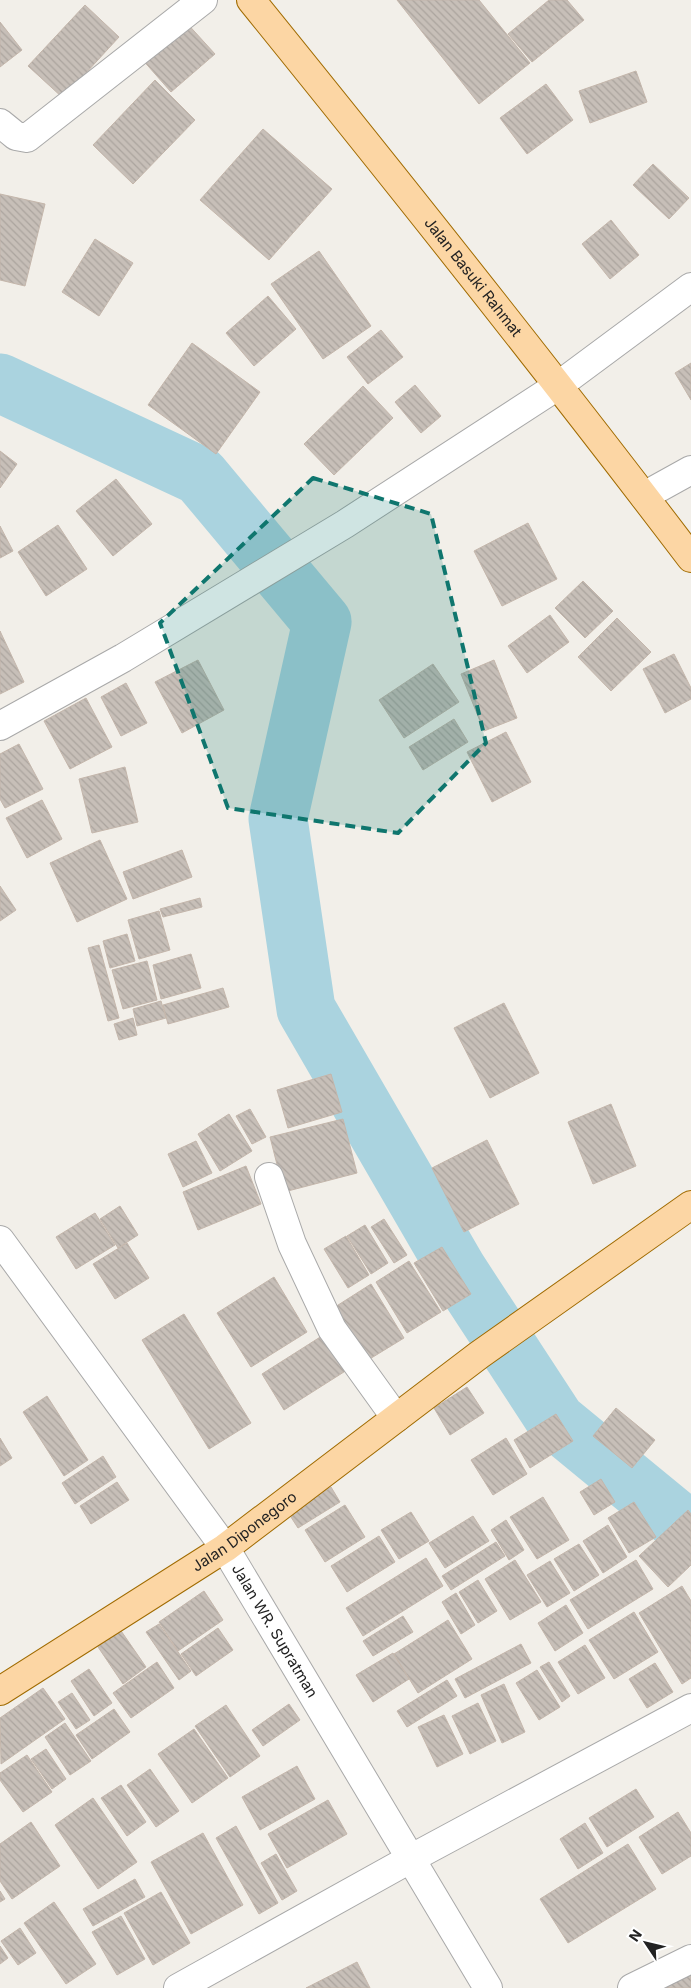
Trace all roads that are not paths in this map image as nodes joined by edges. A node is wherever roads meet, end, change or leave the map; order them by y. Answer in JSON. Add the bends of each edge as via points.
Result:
{"nodes":[{"id":1,"x":203,"y":0,"type":"edge"},
{"id":2,"x":251,"y":0,"type":"edge"},
{"id":3,"x":0,"y":123,"type":"edge"},
{"id":4,"x":691,"y":287,"type":"edge"},
{"id":5,"x":559,"y":385,"type":"junction"},
{"id":6,"x":691,"y":470,"type":"edge"},
{"id":7,"x":644,"y":496,"type":"junction"},
{"id":8,"x":691,"y":558,"type":"edge"},
{"id":9,"x":0,"y":726,"type":"edge"},
{"id":10,"x":269,"y":1177,"type":"dead end"},
{"id":11,"x":691,"y":1205,"type":"edge"},
{"id":12,"x":3,"y":1250,"type":"edge"},
{"id":13,"x":396,"y":1418,"type":"junction"},
{"id":14,"x":225,"y":1548,"type":"junction"},
{"id":15,"x":0,"y":1691,"type":"edge"},
{"id":16,"x":691,"y":1708,"type":"edge"},
{"id":17,"x":410,"y":1860,"type":"junction"},
{"id":18,"x":691,"y":1959,"type":"edge"},
{"id":19,"x":178,"y":1988,"type":"edge"},
{"id":20,"x":488,"y":1988,"type":"edge"},
{"id":21,"x":632,"y":1988,"type":"edge"}],
"edges":[{"from":1,"to":3,"type":"street","via":[[27,138],[16,136]]},
{"from":2,"to":5,"type":"main road","name":"Jalan Basuki Rahmat"},
{"from":4,"to":5,"type":"street"},
{"from":5,"to":7,"type":"main road","name":"Jalan Basuki Rahmat"},
{"from":5,"to":9,"type":"street","via":[[268,571],[123,658]]},
{"from":6,"to":7,"type":"street"},
{"from":7,"to":8,"type":"main road","name":"Jalan Basuki Rahmat"},
{"from":10,"to":13,"type":"street","via":[[292,1244],[332,1329]]},
{"from":11,"to":13,"type":"main road","name":"Jalan Diponegoro"},
{"from":12,"to":14,"type":"street","name":"Jalan WR. Supratman"},
{"from":13,"to":14,"type":"main road","name":"Jalan Diponegoro"},
{"from":14,"to":15,"type":"main road","name":"Jalan Diponegoro"},
{"from":14,"to":17,"type":"street","name":"Jalan WR. Supratman"},
{"from":16,"to":17,"type":"street"},
{"from":17,"to":19,"type":"street"},
{"from":17,"to":20,"type":"street","name":"Jalan WR. Supratman"},
{"from":18,"to":21,"type":"street"}]}
